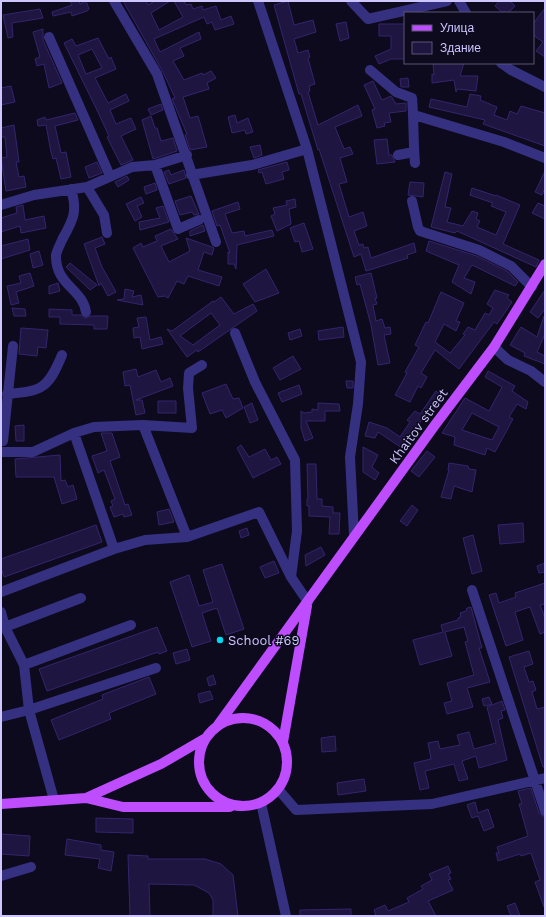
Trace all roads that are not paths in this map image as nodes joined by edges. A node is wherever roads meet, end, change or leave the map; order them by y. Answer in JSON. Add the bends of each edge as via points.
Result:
{"nodes":[{"id":1,"x":114,"y":1,"type":"edge"},
{"id":2,"x":258,"y":1,"type":"edge"},
{"id":3,"x":351,"y":1,"type":"edge"},
{"id":4,"x":447,"y":1,"type":"edge"},
{"id":5,"x":459,"y":1,"type":"edge"},
{"id":6,"x":465,"y":12,"type":"edge"},
{"id":7,"x":49,"y":37,"type":"dead end"},
{"id":8,"x":502,"y":64,"type":"edge"},
{"id":9,"x":370,"y":70,"type":"dead end"},
{"id":10,"x":545,"y":87,"type":"edge"},
{"id":11,"x":414,"y":115,"type":"junction"},
{"id":12,"x":307,"y":149,"type":"junction"},
{"id":13,"x":414,"y":152,"type":"junction"},
{"id":14,"x":187,"y":155,"type":"junction"},
{"id":15,"x":398,"y":155,"type":"dead end"},
{"id":16,"x":545,"y":158,"type":"edge"},
{"id":17,"x":415,"y":163,"type":"dead end"},
{"id":18,"x":155,"y":165,"type":"junction"},
{"id":19,"x":191,"y":175,"type":"junction"},
{"id":20,"x":110,"y":176,"type":"junction"},
{"id":21,"x":87,"y":187,"type":"junction"},
{"id":22,"x":71,"y":189,"type":"junction"},
{"id":23,"x":412,"y":201,"type":"dead end"},
{"id":24,"x":1,"y":205,"type":"edge"},
{"id":25,"x":199,"y":220,"type":"dead end"},
{"id":26,"x":107,"y":233,"type":"dead end"},
{"id":27,"x":216,"y":242,"type":"dead end"},
{"id":28,"x":545,"y":264,"type":"edge"},
{"id":29,"x":532,"y":287,"type":"junction"},
{"id":30,"x":86,"y":312,"type":"dead end"},
{"id":31,"x":235,"y":334,"type":"dead end"},
{"id":32,"x":13,"y":346,"type":"dead end"},
{"id":33,"x":494,"y":347,"type":"junction"},
{"id":34,"x":62,"y":355,"type":"dead end"},
{"id":35,"x":202,"y":365,"type":"dead end"},
{"id":36,"x":545,"y":382,"type":"edge"},
{"id":37,"x":7,"y":394,"type":"junction"},
{"id":38,"x":143,"y":425,"type":"junction"},
{"id":39,"x":74,"y":433,"type":"junction"},
{"id":40,"x":2,"y":446,"type":"edge"},
{"id":41,"x":354,"y":535,"type":"junction"},
{"id":42,"x":187,"y":537,"type":"junction"},
{"id":43,"x":114,"y":550,"type":"junction"},
{"id":44,"x":291,"y":577,"type":"junction"},
{"id":45,"x":472,"y":590,"type":"dead end"},
{"id":46,"x":1,"y":592,"type":"edge"},
{"id":47,"x":82,"y":598,"type":"dead end"},
{"id":48,"x":308,"y":602,"type":"junction"},
{"id":49,"x":1,"y":612,"type":"edge"},
{"id":50,"x":131,"y":625,"type":"dead end"},
{"id":51,"x":4,"y":627,"type":"junction"},
{"id":52,"x":24,"y":665,"type":"junction"},
{"id":53,"x":156,"y":668,"type":"dead end"},
{"id":54,"x":29,"y":710,"type":"junction"},
{"id":55,"x":1,"y":716,"type":"edge"},
{"id":56,"x":218,"y":725,"type":"junction"},
{"id":57,"x":204,"y":739,"type":"junction"},
{"id":58,"x":283,"y":742,"type":"junction"},
{"id":59,"x":540,"y":780,"type":"edge"},
{"id":60,"x":278,"y":789,"type":"junction"},
{"id":61,"x":86,"y":798,"type":"junction"},
{"id":62,"x":54,"y":800,"type":"junction"},
{"id":63,"x":261,"y":803,"type":"junction"},
{"id":64,"x":1,"y":804,"type":"edge"},
{"id":65,"x":250,"y":806,"type":"junction"},
{"id":66,"x":545,"y":811,"type":"edge"},
{"id":67,"x":31,"y":867,"type":"dead end"},
{"id":68,"x":1,"y":876,"type":"edge"},
{"id":69,"x":286,"y":916,"type":"edge"}],
"edges":[{"from":1,"to":14,"type":"street","via":[[157,74]]},
{"from":2,"to":12,"type":"street"},
{"from":3,"to":4,"type":"street","via":[[368,19]]},
{"from":5,"to":6,"type":"street"},
{"from":7,"to":20,"type":"street"},
{"from":8,"to":10,"type":"street"},
{"from":9,"to":11,"type":"street","via":[[396,92],[412,98]]},
{"from":11,"to":13,"type":"street"},
{"from":11,"to":16,"type":"street","via":[[504,142]]},
{"from":12,"to":19,"type":"street","via":[[252,164]]},
{"from":12,"to":41,"type":"street","via":[[361,362],[350,457]]},
{"from":13,"to":15,"type":"street"},
{"from":13,"to":17,"type":"street"},
{"from":14,"to":18,"type":"street"},
{"from":14,"to":19,"type":"street"},
{"from":18,"to":20,"type":"street","via":[[132,166]]},
{"from":18,"to":25,"type":"street","via":[[178,229]]},
{"from":19,"to":27,"type":"street"},
{"from":20,"to":21,"type":"street"},
{"from":21,"to":22,"type":"street"},
{"from":21,"to":26,"type":"street","via":[[104,215]]},
{"from":22,"to":24,"type":"street","via":[[34,195]]},
{"from":22,"to":30,"type":"street","via":[[75,201],[75,215],[56,253],[57,265],[62,279],[85,304]]},
{"from":23,"to":29,"type":"street","via":[[420,231],[480,250],[511,266]]},
{"from":28,"to":29,"type":"main road","name":"Khaitov street"},
{"from":29,"to":33,"type":"main road","name":"Khaitov street"},
{"from":31,"to":44,"type":"street","via":[[255,382],[295,460],[297,531]]},
{"from":32,"to":37,"type":"street"},
{"from":33,"to":36,"type":"street","via":[[508,360],[531,371]]},
{"from":33,"to":41,"type":"main road","name":"Khaitov street"},
{"from":34,"to":37,"type":"street","via":[[54,374],[40,389]]},
{"from":35,"to":38,"type":"street","via":[[189,373],[192,428]]},
{"from":37,"to":40,"type":"street"},
{"from":38,"to":39,"type":"street","via":[[94,427]]},
{"from":38,"to":42,"type":"street"},
{"from":39,"to":40,"type":"street","via":[[33,452]]},
{"from":39,"to":43,"type":"street"},
{"from":41,"to":48,"type":"main road","name":"Khaitov street"},
{"from":42,"to":43,"type":"street","via":[[145,540]]},
{"from":42,"to":44,"type":"street","via":[[259,512]]},
{"from":43,"to":46,"type":"street"},
{"from":44,"to":48,"type":"street"},
{"from":45,"to":59,"type":"street"},
{"from":47,"to":51,"type":"street"},
{"from":48,"to":56,"type":"main road","name":"Khaitov street"},
{"from":48,"to":58,"type":"main road"},
{"from":49,"to":51,"type":"street"},
{"from":50,"to":52,"type":"street"},
{"from":51,"to":52,"type":"street"},
{"from":52,"to":54,"type":"street"},
{"from":53,"to":54,"type":"street"},
{"from":54,"to":55,"type":"street"},
{"from":54,"to":62,"type":"street"},
{"from":56,"to":57,"type":"main road"},
{"from":56,"to":58,"type":"main road","via":[[232,719],[247,718],[261,722],[274,730]]},
{"from":57,"to":61,"type":"main road","via":[[161,764]]},
{"from":57,"to":65,"type":"main road","via":[[198,767],[202,781],[210,793],[222,802]]},
{"from":58,"to":60,"type":"main road","via":[[287,766]]},
{"from":59,"to":60,"type":"street","via":[[432,804],[296,810]]},
{"from":59,"to":66,"type":"street"},
{"from":60,"to":63,"type":"main road"},
{"from":61,"to":62,"type":"main road"},
{"from":61,"to":65,"type":"main road","via":[[123,807]]},
{"from":62,"to":64,"type":"main road"},
{"from":63,"to":65,"type":"main road"},
{"from":63,"to":69,"type":"street"},
{"from":67,"to":68,"type":"street"}]}
